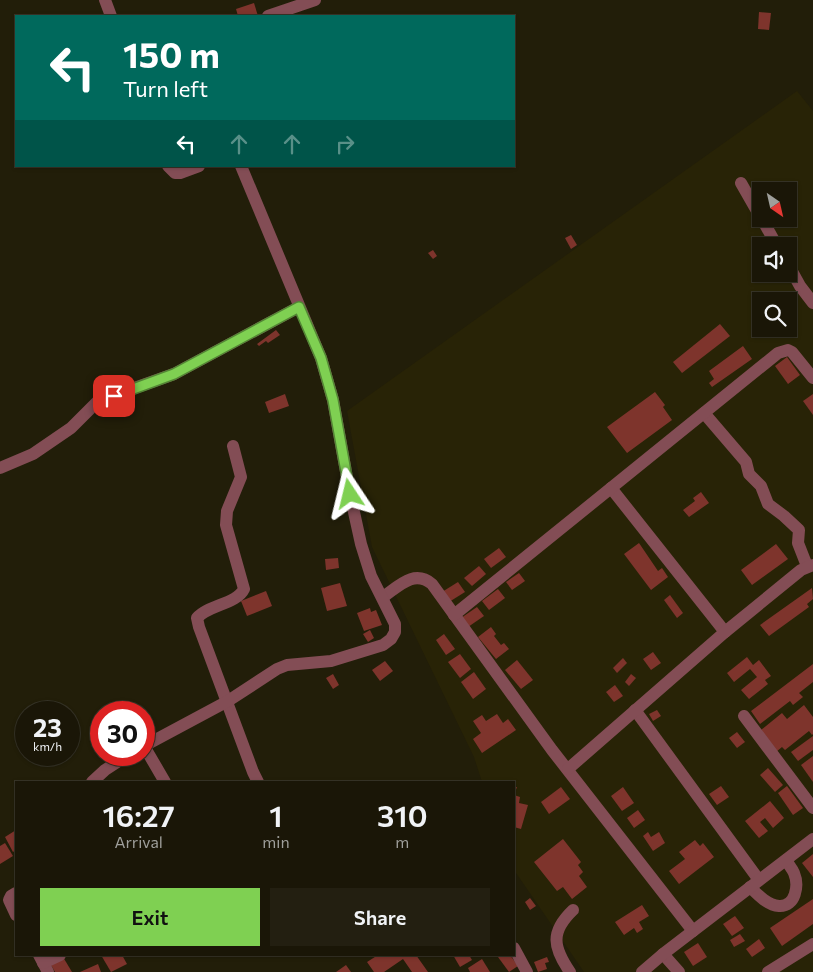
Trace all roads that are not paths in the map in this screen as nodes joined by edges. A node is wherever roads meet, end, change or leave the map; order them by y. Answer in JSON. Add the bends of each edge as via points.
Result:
{"nodes":[{"id":1,"x":105,"y":0,"type":"edge"},
{"id":2,"x":314,"y":0,"type":"edge"},
{"id":3,"x":111,"y":15,"type":"edge"},
{"id":4,"x":271,"y":15,"type":"edge"},
{"id":5,"x":169,"y":167,"type":"edge"},
{"id":6,"x":196,"y":167,"type":"edge"},
{"id":7,"x":240,"y":167,"type":"edge"},
{"id":8,"x":741,"y":183,"type":"dead end"},
{"id":9,"x":752,"y":202,"type":"edge"},
{"id":10,"x":797,"y":281,"type":"edge"},
{"id":11,"x":813,"y":304,"type":"edge"},
{"id":12,"x":299,"y":307,"type":"junction"},
{"id":13,"x":813,"y":378,"type":"edge"},
{"id":14,"x":704,"y":413,"type":"junction"},
{"id":15,"x":233,"y":446,"type":"dead end"},
{"id":16,"x":0,"y":468,"type":"edge"},
{"id":17,"x":612,"y":488,"type":"junction"},
{"id":18,"x":810,"y":565,"type":"edge"},
{"id":19,"x":383,"y":597,"type":"junction"},
{"id":20,"x":454,"y":615,"type":"junction"},
{"id":21,"x":725,"y":632,"type":"junction"},
{"id":22,"x":228,"y":701,"type":"junction"},
{"id":23,"x":635,"y":710,"type":"junction"},
{"id":24,"x":744,"y":716,"type":"dead end"},
{"id":25,"x":155,"y":740,"type":"edge"},
{"id":26,"x":155,"y":765,"type":"edge"},
{"id":27,"x":110,"y":766,"type":"edge"},
{"id":28,"x":568,"y":769,"type":"junction"},
{"id":29,"x":93,"y":781,"type":"edge"},
{"id":30,"x":164,"y":781,"type":"edge"},
{"id":31,"x":258,"y":781,"type":"edge"},
{"id":32,"x":813,"y":808,"type":"edge"},
{"id":33,"x":813,"y":839,"type":"edge"},
{"id":34,"x":786,"y":860,"type":"junction"},
{"id":35,"x":754,"y":883,"type":"junction"},
{"id":36,"x":15,"y":894,"type":"edge"},
{"id":37,"x":573,"y":910,"type":"dead end"},
{"id":38,"x":15,"y":913,"type":"edge"},
{"id":39,"x":693,"y":931,"type":"junction"},
{"id":40,"x":813,"y":944,"type":"edge"},
{"id":41,"x":515,"y":950,"type":"edge"},
{"id":42,"x":663,"y":954,"type":"junction"},
{"id":43,"x":58,"y":956,"type":"edge"},
{"id":44,"x":43,"y":963,"type":"edge"},
{"id":45,"x":527,"y":972,"type":"edge"},
{"id":46,"x":570,"y":972,"type":"edge"},
{"id":47,"x":642,"y":972,"type":"edge"},
{"id":48,"x":679,"y":972,"type":"edge"},
{"id":49,"x":768,"y":972,"type":"edge"}],
"edges":[{"from":1,"to":3,"type":"street"},
{"from":2,"to":4,"type":"street"},
{"from":5,"to":6,"type":"street","via":[[180,173]]},
{"from":7,"to":12,"type":"street"},
{"from":8,"to":9,"type":"street"},
{"from":10,"to":11,"type":"street"},
{"from":12,"to":16,"type":"street","via":[[174,374],[98,401],[71,428],[33,454]]},
{"from":12,"to":19,"type":"street","via":[[321,358],[333,400],[361,544],[371,576]]},
{"from":13,"to":14,"type":"street","via":[[792,352],[783,351]]},
{"from":14,"to":17,"type":"street"},
{"from":14,"to":18,"type":"street","via":[[746,462],[749,474],[762,486],[768,504],[799,530],[798,543]]},
{"from":15,"to":22,"type":"street","via":[[240,477],[227,511],[226,525],[244,589],[239,596],[203,612],[197,618]]},
{"from":17,"to":20,"type":"street"},
{"from":17,"to":21,"type":"street"},
{"from":18,"to":21,"type":"street"},
{"from":19,"to":20,"type":"street","via":[[407,581],[425,578]]},
{"from":19,"to":22,"type":"street","via":[[395,624],[395,632],[383,645],[332,661],[287,665],[267,674]]},
{"from":20,"to":28,"type":"street"},
{"from":21,"to":23,"type":"street"},
{"from":22,"to":25,"type":"street"},
{"from":22,"to":31,"type":"street"},
{"from":23,"to":28,"type":"street"},
{"from":23,"to":35,"type":"street"},
{"from":24,"to":32,"type":"street"},
{"from":26,"to":30,"type":"street"},
{"from":27,"to":29,"type":"street"},
{"from":28,"to":39,"type":"street"},
{"from":33,"to":34,"type":"street"},
{"from":34,"to":35,"type":"street"},
{"from":34,"to":35,"type":"street","via":[[794,874],[796,892],[786,905],[773,904],[756,893]]},
{"from":35,"to":39,"type":"street"},
{"from":36,"to":38,"type":"street","via":[[9,900]]},
{"from":37,"to":46,"type":"street","via":[[561,923],[555,940],[561,959]]},
{"from":39,"to":42,"type":"street"},
{"from":40,"to":49,"type":"street"},
{"from":41,"to":45,"type":"street"},
{"from":42,"to":47,"type":"street"},
{"from":42,"to":48,"type":"street"},
{"from":43,"to":44,"type":"street"}]}
